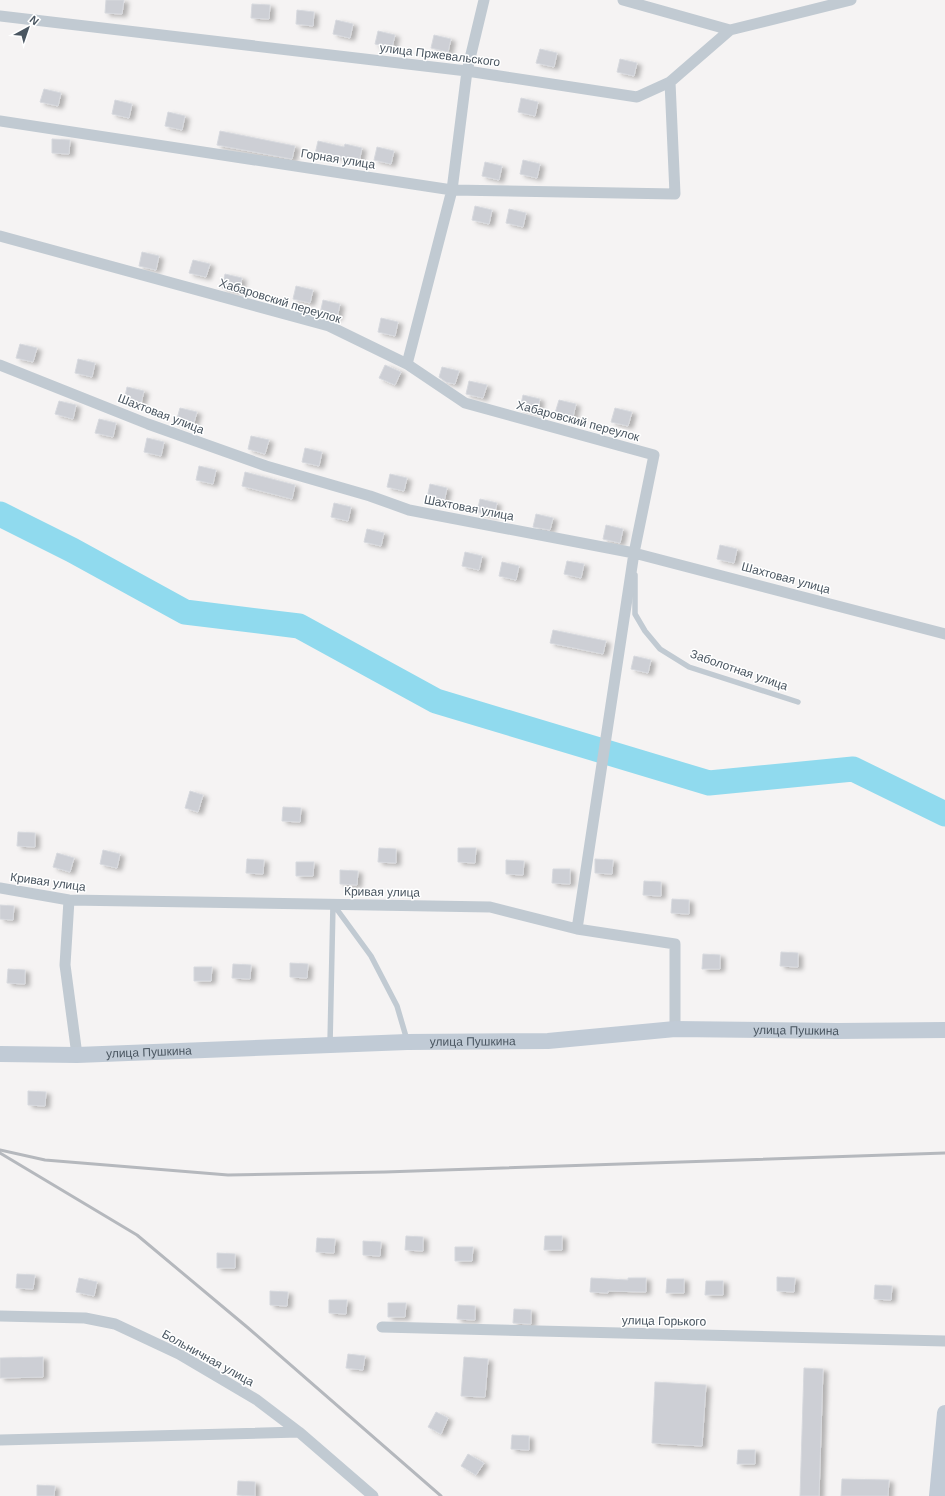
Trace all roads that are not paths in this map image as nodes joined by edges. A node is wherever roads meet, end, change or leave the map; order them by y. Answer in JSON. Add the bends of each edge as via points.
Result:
{"nodes":[{"id":1,"x":484,"y":0,"type":"edge"},
{"id":2,"x":623,"y":0,"type":"edge"},
{"id":3,"x":851,"y":0,"type":"edge"},
{"id":4,"x":0,"y":16,"type":"edge"},
{"id":5,"x":730,"y":30,"type":"junction"},
{"id":6,"x":467,"y":71,"type":"junction"},
{"id":7,"x":670,"y":82,"type":"junction"},
{"id":8,"x":0,"y":121,"type":"edge"},
{"id":9,"x":452,"y":190,"type":"junction"},
{"id":10,"x":0,"y":236,"type":"edge"},
{"id":11,"x":407,"y":364,"type":"junction"},
{"id":12,"x":0,"y":365,"type":"edge"},
{"id":13,"x":634,"y":553,"type":"junction"},
{"id":14,"x":945,"y":634,"type":"edge"},
{"id":15,"x":798,"y":702,"type":"dead end"},
{"id":16,"x":0,"y":888,"type":"edge"},
{"id":17,"x":69,"y":900,"type":"junction"},
{"id":18,"x":333,"y":904,"type":"junction"},
{"id":19,"x":577,"y":929,"type":"junction"},
{"id":20,"x":675,"y":1029,"type":"junction"},
{"id":21,"x":945,"y":1030,"type":"edge"},
{"id":22,"x":407,"y":1042,"type":"junction"},
{"id":23,"x":330,"y":1046,"type":"junction"},
{"id":24,"x":0,"y":1054,"type":"edge"},
{"id":25,"x":78,"y":1055,"type":"junction"},
{"id":26,"x":0,"y":1316,"type":"edge"},
{"id":27,"x":382,"y":1328,"type":"dead end"},
{"id":28,"x":945,"y":1341,"type":"edge"},
{"id":29,"x":945,"y":1413,"type":"edge"},
{"id":30,"x":299,"y":1432,"type":"junction"},
{"id":31,"x":0,"y":1440,"type":"edge"},
{"id":32,"x":373,"y":1496,"type":"edge"},
{"id":33,"x":937,"y":1496,"type":"edge"}],
"edges":[{"from":1,"to":6,"type":"street"},
{"from":2,"to":5,"type":"street"},
{"from":3,"to":5,"type":"street","name":"улица Пржевальского"},
{"from":4,"to":6,"type":"street","name":"улица Пржевальского"},
{"from":5,"to":7,"type":"street","name":"улица Пржевальского"},
{"from":6,"to":7,"type":"street","name":"улица Пржевальского","via":[[637,97]]},
{"from":6,"to":9,"type":"street"},
{"from":7,"to":9,"type":"street","name":"Горная улица","via":[[675,194]]},
{"from":8,"to":9,"type":"street","name":"Горная улица"},
{"from":9,"to":11,"type":"street"},
{"from":10,"to":11,"type":"street","name":"Хабаровский переулок","via":[[329,326]]},
{"from":11,"to":13,"type":"street","name":"Хабаровский переулок","via":[[465,403],[654,455]]},
{"from":12,"to":13,"type":"street","name":"Шахтовая улица","via":[[148,424],[266,466],[409,510]]},
{"from":13,"to":14,"type":"street","name":"Шахтовая улица"},
{"from":13,"to":15,"type":"lane","name":"Заболотная улица","via":[[636,614],[645,631],[660,649],[689,667]]},
{"from":13,"to":19,"type":"street"},
{"from":16,"to":17,"type":"street","name":"Кривая улица"},
{"from":17,"to":18,"type":"street","name":"Кривая улица"},
{"from":17,"to":25,"type":"street","via":[[65,965]]},
{"from":18,"to":19,"type":"street","name":"Кривая улица","via":[[490,907]]},
{"from":18,"to":22,"type":"lane","via":[[370,956],[397,1006]]},
{"from":18,"to":23,"type":"lane"},
{"from":19,"to":20,"type":"street","name":"Кривая улица","via":[[675,944]]},
{"from":20,"to":21,"type":"main road","name":"улица Пушкина","via":[[837,1032]]},
{"from":20,"to":22,"type":"main road","name":"улица Пушкина","via":[[548,1041]]},
{"from":22,"to":23,"type":"main road","name":"улица Пушкина"},
{"from":23,"to":25,"type":"main road","name":"улица Пушкина"},
{"from":24,"to":25,"type":"main road","name":"улица Пушкина"},
{"from":26,"to":30,"type":"street","name":"Больничная улица","via":[[85,1318],[115,1324],[179,1354],[257,1400]]},
{"from":27,"to":28,"type":"street","name":"улица Горького"},
{"from":29,"to":33,"type":"main road"},
{"from":30,"to":31,"type":"street"},
{"from":30,"to":32,"type":"street","name":"Больничная улица"}]}
